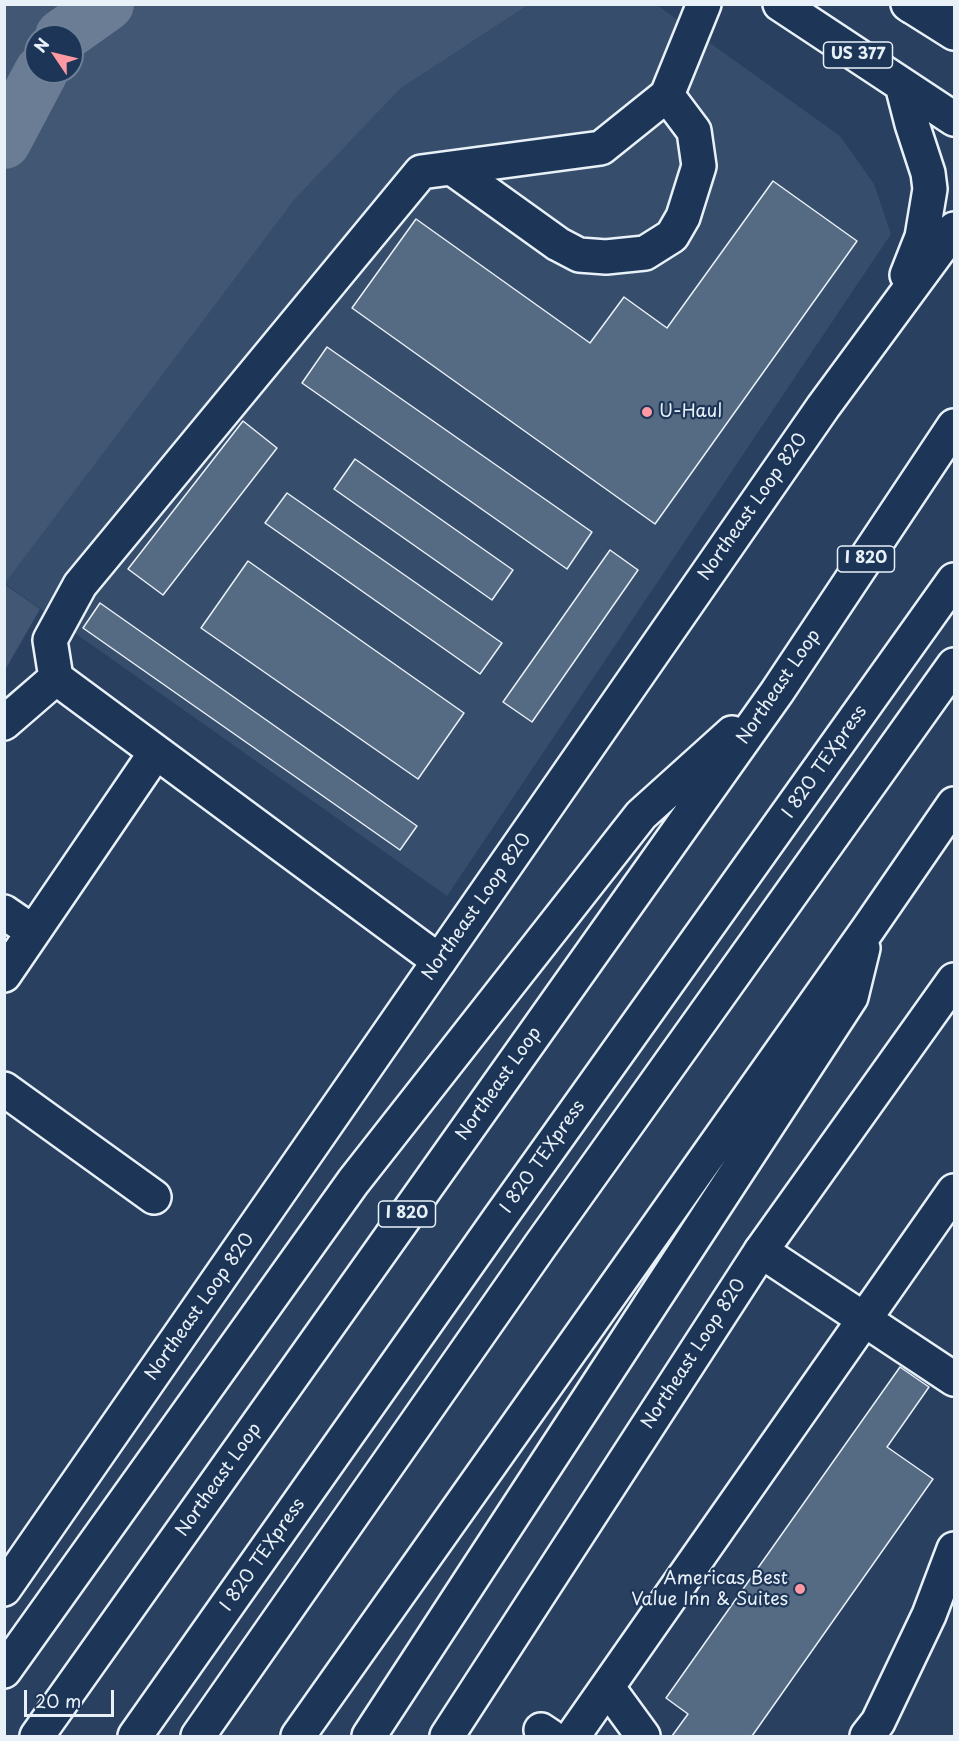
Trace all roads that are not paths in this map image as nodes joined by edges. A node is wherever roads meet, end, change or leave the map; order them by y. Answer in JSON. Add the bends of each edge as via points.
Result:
{"nodes":[{"id":1,"x":704,"y":4,"type":"edge"},
{"id":2,"x":780,"y":4,"type":"edge"},
{"id":3,"x":910,"y":5,"type":"edge"},
{"id":4,"x":954,"y":7,"type":"edge"},
{"id":5,"x":954,"y":33,"type":"edge"},
{"id":6,"x":902,"y":85,"type":"junction"},
{"id":7,"x":667,"y":94,"type":"junction"},
{"id":8,"x":954,"y":119,"type":"edge"},
{"id":9,"x":452,"y":168,"type":"junction"},
{"id":10,"x":950,"y":238,"type":"edge"},
{"id":11,"x":893,"y":310,"type":"junction"},
{"id":12,"x":954,"y":426,"type":"edge"},
{"id":13,"x":954,"y":580,"type":"edge"},
{"id":14,"x":954,"y":665,"type":"edge"},
{"id":15,"x":56,"y":678,"type":"junction"},
{"id":16,"x":777,"y":692,"type":"junction"},
{"id":17,"x":4,"y":723,"type":"edge"},
{"id":18,"x":156,"y":752,"type":"junction"},
{"id":19,"x":954,"y":804,"type":"edge"},
{"id":20,"x":4,"y":912,"type":"edge"},
{"id":21,"x":868,"y":929,"type":"junction"},
{"id":22,"x":33,"y":933,"type":"junction"},
{"id":23,"x":439,"y":961,"type":"junction"},
{"id":24,"x":4,"y":975,"type":"edge"},
{"id":25,"x":954,"y":980,"type":"edge"},
{"id":26,"x":4,"y":1089,"type":"edge"},
{"id":27,"x":954,"y":1191,"type":"edge"},
{"id":28,"x":154,"y":1197,"type":"dead end"},
{"id":29,"x":761,"y":1251,"type":"junction"},
{"id":30,"x":864,"y":1319,"type":"junction"},
{"id":31,"x":954,"y":1379,"type":"edge"},
{"id":32,"x":954,"y":1550,"type":"edge"},
{"id":33,"x":4,"y":1589,"type":"edge"},
{"id":34,"x":4,"y":1671,"type":"edge"},
{"id":35,"x":608,"y":1688,"type":"junction"},
{"id":36,"x":37,"y":1737,"type":"edge"},
{"id":37,"x":135,"y":1737,"type":"edge"},
{"id":38,"x":198,"y":1737,"type":"edge"},
{"id":39,"x":298,"y":1737,"type":"edge"},
{"id":40,"x":369,"y":1737,"type":"edge"},
{"id":41,"x":447,"y":1737,"type":"edge"},
{"id":42,"x":573,"y":1737,"type":"edge"},
{"id":43,"x":643,"y":1737,"type":"edge"},
{"id":44,"x":867,"y":1737,"type":"edge"}],
"edges":[{"from":1,"to":7,"type":"main road"},
{"from":2,"to":6,"type":"main road","number":"US 377"},
{"from":3,"to":4,"type":"main road"},
{"from":3,"to":5,"type":"main road"},
{"from":6,"to":8,"type":"main road","number":"US 377"},
{"from":6,"to":11,"type":"main road","via":[[930,189],[922,237]]},
{"from":7,"to":9,"type":"main road","via":[[602,148]]},
{"from":7,"to":9,"type":"main road","via":[[694,130],[699,166],[683,217],[672,236],[645,253],[579,255]]},
{"from":9,"to":15,"type":"main road","via":[[421,172],[80,585],[50,640]]},
{"from":10,"to":11,"type":"main road","name":"Northeast Loop 820"},
{"from":11,"to":23,"type":"main road","name":"Northeast Loop 820"},
{"from":12,"to":16,"type":"main road","name":"Northeast Loop","number":"I 820"},
{"from":13,"to":37,"type":"main road","name":"I 820 TEXpress"},
{"from":14,"to":38,"type":"main road","via":[[533,1256]]},
{"from":15,"to":17,"type":"main road"},
{"from":15,"to":18,"type":"main road"},
{"from":16,"to":34,"type":"main road","via":[[633,825],[353,1182]]},
{"from":16,"to":36,"type":"main road","name":"Northeast Loop","number":"I 820"},
{"from":18,"to":22,"type":"main road"},
{"from":18,"to":23,"type":"main road"},
{"from":19,"to":21,"type":"main road"},
{"from":20,"to":22,"type":"main road"},
{"from":21,"to":39,"type":"main road"},
{"from":21,"to":40,"type":"main road","via":[[851,996]]},
{"from":22,"to":24,"type":"main road"},
{"from":23,"to":33,"type":"main road","name":"Northeast Loop 820"},
{"from":25,"to":29,"type":"main road","name":"Northeast Loop 820"},
{"from":26,"to":28,"type":"main road"},
{"from":27,"to":30,"type":"main road"},
{"from":29,"to":30,"type":"main road"},
{"from":29,"to":41,"type":"main road","name":"Northeast Loop 820"},
{"from":30,"to":31,"type":"main road"},
{"from":30,"to":35,"type":"main road"},
{"from":32,"to":44,"type":"main road","via":[[929,1616]]},
{"from":35,"to":42,"type":"main road"},
{"from":35,"to":43,"type":"main road"}]}
